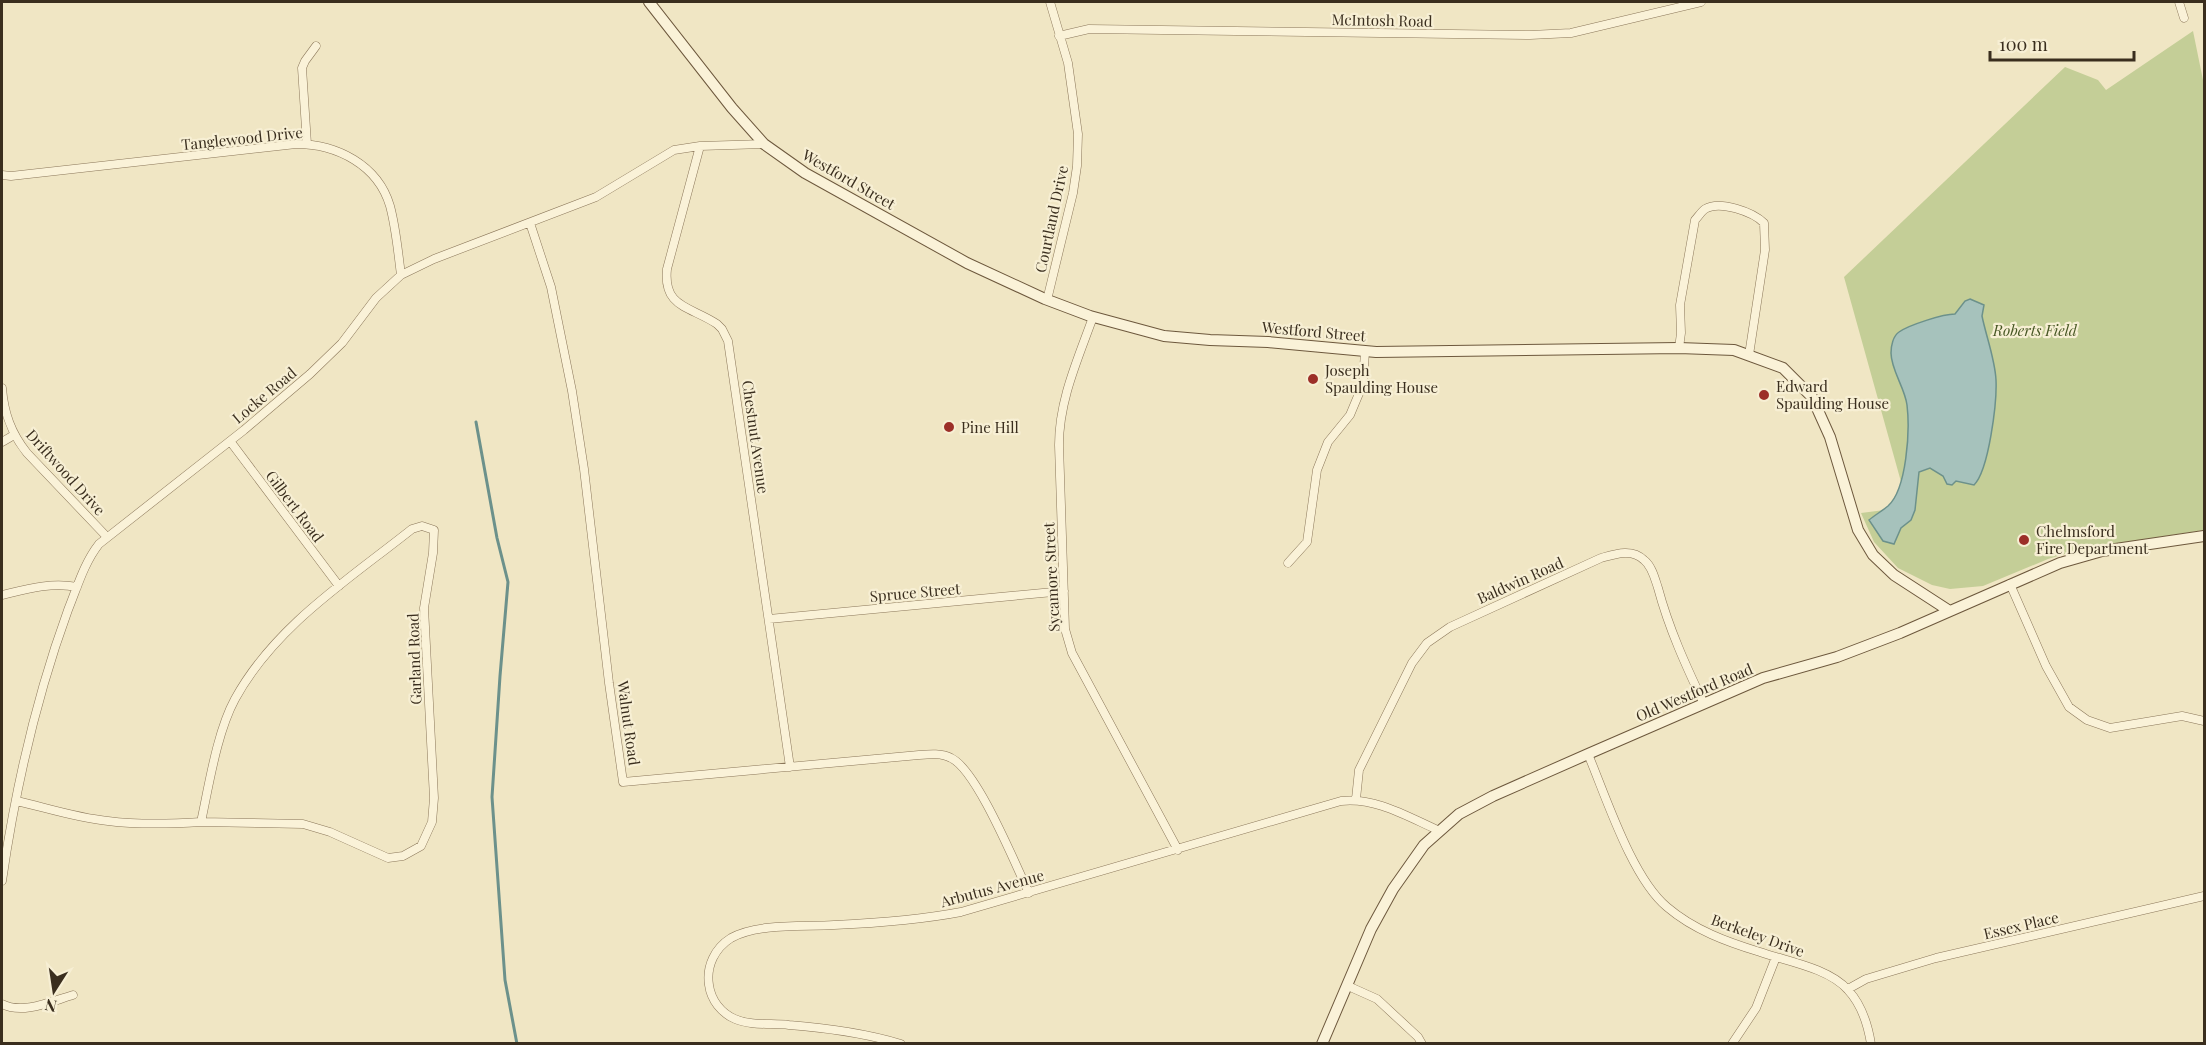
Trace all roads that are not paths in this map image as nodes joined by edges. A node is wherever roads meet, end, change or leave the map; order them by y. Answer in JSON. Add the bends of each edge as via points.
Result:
{"nodes":[{"id":1,"x":648,"y":2,"type":"edge"},
{"id":2,"x":1050,"y":2,"type":"edge"},
{"id":3,"x":1701,"y":2,"type":"edge"},
{"id":4,"x":2179,"y":2,"type":"edge"},
{"id":5,"x":2184,"y":18,"type":"dead end"},
{"id":6,"x":1059,"y":36,"type":"junction"},
{"id":7,"x":316,"y":45,"type":"dead end"},
{"id":8,"x":307,"y":144,"type":"junction"},
{"id":9,"x":764,"y":144,"type":"junction"},
{"id":10,"x":700,"y":146,"type":"junction"},
{"id":11,"x":2,"y":175,"type":"edge"},
{"id":12,"x":530,"y":223,"type":"junction"},
{"id":13,"x":401,"y":275,"type":"junction"},
{"id":14,"x":1047,"y":300,"type":"junction"},
{"id":15,"x":1093,"y":317,"type":"junction"},
{"id":16,"x":1679,"y":348,"type":"junction"},
{"id":17,"x":1365,"y":351,"type":"junction"},
{"id":18,"x":1749,"y":355,"type":"junction"},
{"id":19,"x":2,"y":388,"type":"edge"},
{"id":20,"x":14,"y":435,"type":"junction"},
{"id":21,"x":230,"y":441,"type":"junction"},
{"id":22,"x":2,"y":442,"type":"edge"},
{"id":23,"x":2205,"y":536,"type":"edge"},
{"id":24,"x":107,"y":537,"type":"junction"},
{"id":25,"x":1288,"y":563,"type":"dead end"},
{"id":26,"x":2010,"y":584,"type":"junction"},
{"id":27,"x":77,"y":586,"type":"junction"},
{"id":28,"x":339,"y":586,"type":"junction"},
{"id":29,"x":1064,"y":591,"type":"junction"},
{"id":30,"x":2,"y":595,"type":"edge"},
{"id":31,"x":1948,"y":610,"type":"junction"},
{"id":32,"x":769,"y":619,"type":"junction"},
{"id":33,"x":1704,"y":704,"type":"junction"},
{"id":34,"x":2205,"y":721,"type":"edge"},
{"id":35,"x":1588,"y":754,"type":"junction"},
{"id":36,"x":790,"y":767,"type":"junction"},
{"id":37,"x":1356,"y":799,"type":"junction"},
{"id":38,"x":17,"y":801,"type":"junction"},
{"id":39,"x":201,"y":822,"type":"junction"},
{"id":40,"x":1440,"y":831,"type":"junction"},
{"id":41,"x":1178,"y":850,"type":"junction"},
{"id":42,"x":2,"y":881,"type":"edge"},
{"id":43,"x":1029,"y":893,"type":"junction"},
{"id":44,"x":2205,"y":896,"type":"edge"},
{"id":45,"x":1776,"y":957,"type":"junction"},
{"id":46,"x":1348,"y":986,"type":"junction"},
{"id":47,"x":1848,"y":989,"type":"junction"},
{"id":48,"x":73,"y":995,"type":"dead end"},
{"id":49,"x":2,"y":1004,"type":"edge"},
{"id":50,"x":902,"y":1044,"type":"edge"},
{"id":51,"x":1322,"y":1044,"type":"edge"},
{"id":52,"x":1422,"y":1044,"type":"edge"},
{"id":53,"x":1732,"y":1044,"type":"edge"},
{"id":54,"x":1871,"y":1044,"type":"edge"}],
"edges":[{"from":1,"to":9,"type":"main road","name":"Westford Street"},
{"from":2,"to":6,"type":"street","name":"Courtland Drive"},
{"from":3,"to":6,"type":"street","name":"McIntosh Road","via":[[1571,33],[1540,35],[1089,29]]},
{"from":4,"to":5,"type":"street"},
{"from":6,"to":14,"type":"street","name":"Courtland Drive","via":[[1075,107],[1077,166]]},
{"from":7,"to":8,"type":"street","via":[[302,68]]},
{"from":8,"to":11,"type":"street","name":"Tanglewood Drive"},
{"from":8,"to":13,"type":"street","name":"Tanglewood Drive","via":[[342,152],[377,180],[389,205]]},
{"from":9,"to":10,"type":"street","name":"Locke Road"},
{"from":9,"to":14,"type":"main road","name":"Westford Street","via":[[805,173],[967,264]]},
{"from":10,"to":12,"type":"street","name":"Locke Road","via":[[667,154],[596,197]]},
{"from":10,"to":32,"type":"street","name":"Chestnut Avenue","via":[[667,269],[666,286],[671,298],[717,324],[728,341]]},
{"from":12,"to":13,"type":"street","name":"Locke Road"},
{"from":12,"to":36,"type":"street","name":"Walnut Road","via":[[551,287],[572,391],[623,782]]},
{"from":13,"to":21,"type":"street","name":"Locke Road","via":[[376,298],[342,343]]},
{"from":14,"to":15,"type":"main road","name":"Westford Street"},
{"from":15,"to":17,"type":"main road","name":"Westford Street","via":[[1164,336]]},
{"from":15,"to":29,"type":"street","name":"Sycamore Street","via":[[1060,419]]},
{"from":16,"to":17,"type":"main road","name":"Westford Street"},
{"from":16,"to":18,"type":"main road","name":"Westford Street","via":[[1734,350]]},
{"from":16,"to":18,"type":"street","via":[[1680,305],[1695,220],[1704,210],[1716,206],[1756,215],[1764,223],[1765,250]]},
{"from":17,"to":25,"type":"street","via":[[1363,384],[1350,414],[1328,442],[1317,470],[1307,542]]},
{"from":18,"to":31,"type":"main road","name":"Westford Street","via":[[1783,368],[1812,397],[1830,437],[1857,530],[1873,555],[1894,575]]},
{"from":19,"to":20,"type":"street","name":"Driftwood Drive"},
{"from":20,"to":22,"type":"street"},
{"from":20,"to":24,"type":"street","name":"Driftwood Drive"},
{"from":21,"to":24,"type":"street","name":"Locke Road"},
{"from":21,"to":28,"type":"street","name":"Gilbert Road"},
{"from":23,"to":26,"type":"main road","name":"Old Westford Road","via":[[2102,551]]},
{"from":24,"to":27,"type":"street","name":"Locke Road","via":[[93,552]]},
{"from":26,"to":31,"type":"main road","name":"Old Westford Road"},
{"from":26,"to":34,"type":"street","via":[[2046,666],[2070,707],[2087,720],[2110,728],[2182,716]]},
{"from":27,"to":30,"type":"street","via":[[48,584]]},
{"from":27,"to":38,"type":"street","name":"Locke Road","via":[[53,651]]},
{"from":28,"to":39,"type":"street","name":"Garland Road","via":[[300,617],[267,651],[235,699]]},
{"from":28,"to":39,"type":"street","name":"Garland Road","via":[[412,529],[422,526],[434,530],[424,608],[434,798],[432,822],[421,846],[403,856],[388,858],[303,824]]},
{"from":29,"to":32,"type":"street","name":"Spruce Street"},
{"from":29,"to":41,"type":"street","name":"Sycamore Street","via":[[1065,629],[1072,653]]},
{"from":31,"to":33,"type":"main road","name":"Old Westford Road","via":[[1900,633],[1837,657],[1763,678]]},
{"from":32,"to":36,"type":"street","name":"Chestnut Avenue"},
{"from":33,"to":35,"type":"main road","name":"Old Westford Road"},
{"from":33,"to":37,"type":"street","name":"Baldwin Road","via":[[1668,624],[1646,561],[1637,554],[1623,552],[1601,558],[1450,627],[1427,643],[1412,663],[1359,770]]},
{"from":35,"to":40,"type":"main road","name":"Old Westford Road","via":[[1493,796],[1459,814]]},
{"from":35,"to":45,"type":"street","name":"Berkeley Drive","via":[[1632,857],[1647,886],[1659,899],[1684,921],[1717,938]]},
{"from":36,"to":43,"type":"street","name":"Walnut Road","via":[[920,755],[944,754],[953,758],[979,792]]},
{"from":37,"to":40,"type":"street","name":"Arbutus Avenue"},
{"from":37,"to":41,"type":"street","name":"Arbutus Avenue","via":[[1289,815]]},
{"from":38,"to":39,"type":"street","name":"Garland Road","via":[[108,821],[159,825]]},
{"from":38,"to":42,"type":"street","name":"Locke Road"},
{"from":40,"to":46,"type":"main road","name":"Old Westford Road","via":[[1424,845],[1393,889],[1371,929]]},
{"from":41,"to":43,"type":"street","name":"Arbutus Avenue"},
{"from":43,"to":50,"type":"street","name":"Arbutus Avenue","via":[[926,918],[751,931],[724,944],[711,961],[708,975],[712,997],[733,1018],[747,1023],[854,1032]]},
{"from":44,"to":47,"type":"street","name":"Essex Place","via":[[1936,958],[1866,979]]},
{"from":45,"to":47,"type":"street","name":"Berkeley Drive","via":[[1828,975]]},
{"from":45,"to":53,"type":"street","via":[[1756,1008]]},
{"from":46,"to":51,"type":"main road","name":"Old Westford Road"},
{"from":46,"to":52,"type":"street","via":[[1377,999]]},
{"from":47,"to":54,"type":"street","name":"Berkeley Drive","via":[[1867,1024]]},
{"from":48,"to":49,"type":"street","via":[[32,1007]]}]}
